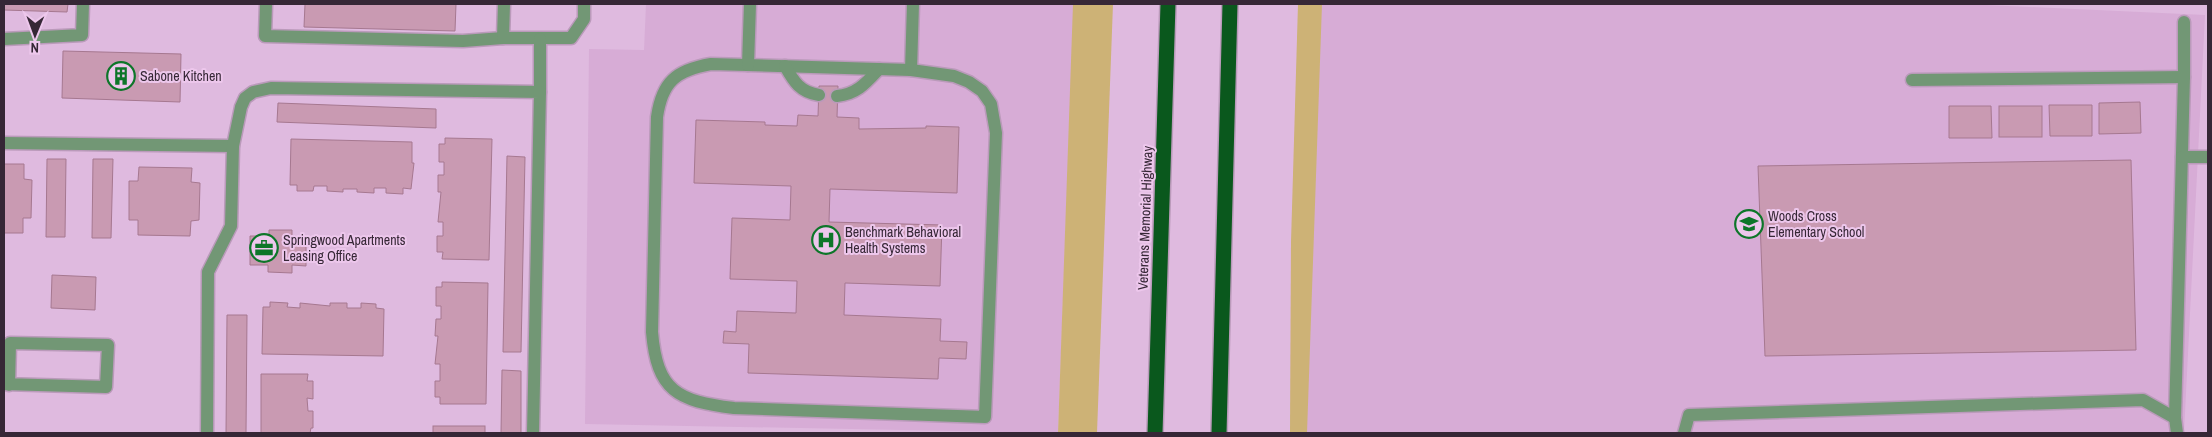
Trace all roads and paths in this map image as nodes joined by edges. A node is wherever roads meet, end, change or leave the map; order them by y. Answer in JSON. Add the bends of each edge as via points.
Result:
{"nodes":[{"id":1,"x":83,"y":4,"type":"edge"},
{"id":2,"x":266,"y":4,"type":"edge"},
{"id":3,"x":504,"y":4,"type":"edge"},
{"id":4,"x":584,"y":4,"type":"edge"},
{"id":5,"x":750,"y":4,"type":"edge"},
{"id":6,"x":913,"y":4,"type":"edge"},
{"id":7,"x":1168,"y":4,"type":"edge"},
{"id":8,"x":1230,"y":4,"type":"edge"},
{"id":9,"x":2184,"y":22,"type":"dead end"},
{"id":10,"x":503,"y":38,"type":"junction"},
{"id":11,"x":4,"y":39,"type":"edge"},
{"id":12,"x":540,"y":39,"type":"junction"},
{"id":13,"x":748,"y":65,"type":"junction"},
{"id":14,"x":785,"y":66,"type":"junction"},
{"id":15,"x":879,"y":69,"type":"junction"},
{"id":16,"x":911,"y":70,"type":"junction"},
{"id":17,"x":2184,"y":77,"type":"junction"},
{"id":18,"x":1912,"y":80,"type":"dead end"},
{"id":19,"x":540,"y":92,"type":"junction"},
{"id":20,"x":819,"y":95,"type":"dead end"},
{"id":21,"x":837,"y":96,"type":"dead end"},
{"id":22,"x":4,"y":143,"type":"edge"},
{"id":23,"x":233,"y":146,"type":"junction"},
{"id":24,"x":2182,"y":157,"type":"junction"},
{"id":25,"x":2208,"y":157,"type":"edge"},
{"id":26,"x":7,"y":385,"type":"edge"},
{"id":27,"x":2175,"y":418,"type":"junction"},
{"id":28,"x":207,"y":433,"type":"edge"},
{"id":29,"x":534,"y":433,"type":"edge"},
{"id":30,"x":1155,"y":433,"type":"edge"},
{"id":31,"x":1219,"y":433,"type":"edge"},
{"id":32,"x":1684,"y":433,"type":"edge"},
{"id":33,"x":2177,"y":433,"type":"edge"}],
"edges":[{"from":1,"to":11,"type":"street","via":[[82,35]]},
{"from":2,"to":10,"type":"street","via":[[265,36],[463,41]]},
{"from":3,"to":10,"type":"street"},
{"from":4,"to":12,"type":"street","via":[[584,19],[571,38]]},
{"from":5,"to":13,"type":"street"},
{"from":6,"to":16,"type":"street"},
{"from":7,"to":30,"type":"highway","name":"Veterans Memorial Highway"},
{"from":8,"to":31,"type":"highway"},
{"from":9,"to":17,"type":"street"},
{"from":10,"to":12,"type":"street"},
{"from":12,"to":19,"type":"street"},
{"from":13,"to":14,"type":"street"},
{"from":13,"to":16,"type":"street","via":[[693,67],[678,74],[659,100],[652,332],[659,372],[678,394],[709,405],[985,417],[994,118],[991,104],[982,91],[969,82],[954,76]]},
{"from":14,"to":15,"type":"street"},
{"from":14,"to":20,"type":"street","via":[[801,90]]},
{"from":15,"to":16,"type":"street"},
{"from":15,"to":21,"type":"street","via":[[862,88]]},
{"from":17,"to":18,"type":"street"},
{"from":17,"to":24,"type":"street"},
{"from":19,"to":23,"type":"street","via":[[261,89],[252,92],[243,102]]},
{"from":19,"to":29,"type":"street"},
{"from":22,"to":23,"type":"street"},
{"from":23,"to":28,"type":"street","via":[[231,226],[208,272]]},
{"from":24,"to":25,"type":"street"},
{"from":24,"to":27,"type":"street"},
{"from":26,"to":26,"type":"street","via":[[106,387],[108,345],[10,343]]},
{"from":27,"to":32,"type":"street","via":[[2143,400],[2134,400],[1689,415]]},
{"from":27,"to":33,"type":"street"}]}
